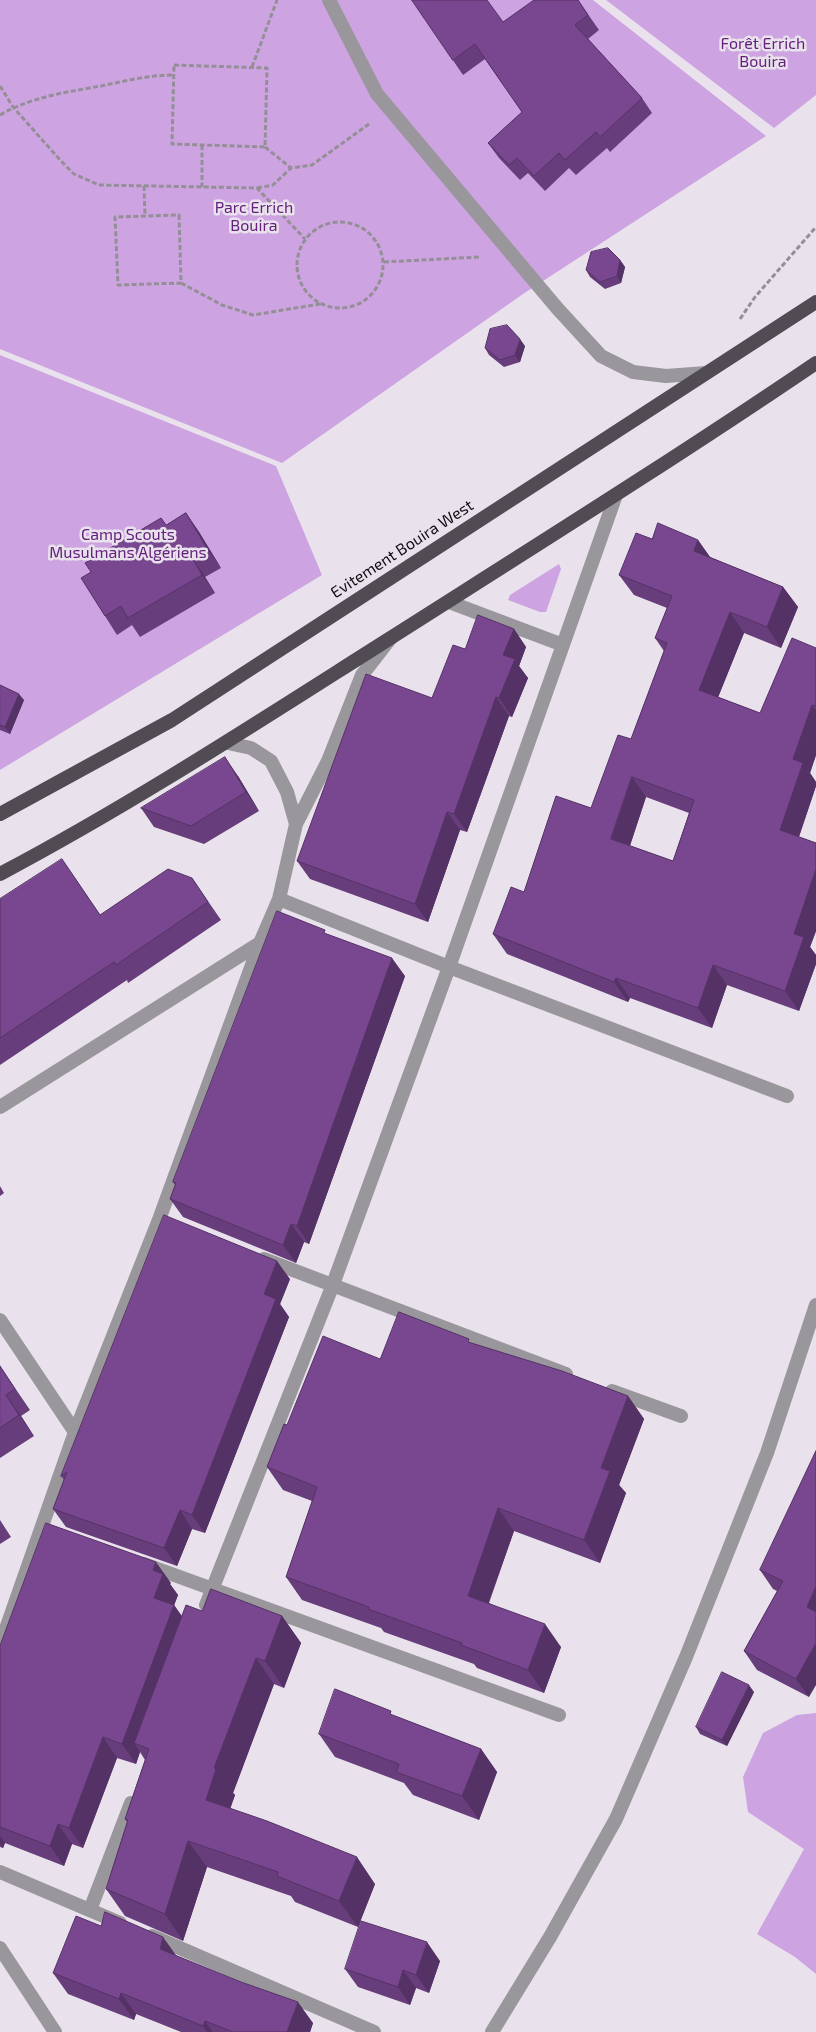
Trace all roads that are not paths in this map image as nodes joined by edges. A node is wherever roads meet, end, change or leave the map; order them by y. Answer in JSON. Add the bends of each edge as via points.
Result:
{"nodes":[{"id":1,"x":329,"y":0,"type":"edge"},
{"id":2,"x":816,"y":302,"type":"edge"},
{"id":3,"x":816,"y":363,"type":"edge"},
{"id":4,"x":706,"y":373,"type":"junction"},
{"id":5,"x":616,"y":495,"type":"junction"},
{"id":6,"x":449,"y":602,"type":"junction"},
{"id":7,"x":392,"y":637,"type":"junction"},
{"id":8,"x":564,"y":645,"type":"junction"},
{"id":9,"x":228,"y":743,"type":"junction"},
{"id":10,"x":0,"y":814,"type":"edge"},
{"id":11,"x":296,"y":824,"type":"junction"},
{"id":12,"x":0,"y":874,"type":"edge"},
{"id":13,"x":279,"y":899,"type":"junction"},
{"id":14,"x":260,"y":943,"type":"junction"},
{"id":15,"x":449,"y":968,"type":"junction"},
{"id":16,"x":787,"y":1096,"type":"dead end"},
{"id":17,"x":0,"y":1107,"type":"edge"},
{"id":18,"x":250,"y":1254,"type":"edge"},
{"id":19,"x":332,"y":1287,"type":"junction"},
{"id":20,"x":816,"y":1305,"type":"edge"},
{"id":21,"x":0,"y":1320,"type":"edge"},
{"id":22,"x":580,"y":1379,"type":"edge"},
{"id":23,"x":599,"y":1386,"type":"edge"},
{"id":24,"x":682,"y":1416,"type":"dead end"},
{"id":25,"x":75,"y":1432,"type":"junction"},
{"id":26,"x":132,"y":1559,"type":"edge"},
{"id":27,"x":212,"y":1588,"type":"junction"},
{"id":28,"x":202,"y":1615,"type":"edge"},
{"id":29,"x":0,"y":1646,"type":"edge"},
{"id":30,"x":559,"y":1715,"type":"dead end"},
{"id":31,"x":136,"y":1790,"type":"edge"},
{"id":32,"x":0,"y":1872,"type":"edge"},
{"id":33,"x":90,"y":1910,"type":"junction"},
{"id":34,"x":0,"y":1948,"type":"edge"},
{"id":35,"x":55,"y":2032,"type":"edge"},
{"id":36,"x":374,"y":2032,"type":"edge"},
{"id":37,"x":492,"y":2032,"type":"edge"}],
"edges":[{"from":1,"to":4,"type":"street","via":[[377,94],[601,356],[633,372],[666,376]]},
{"from":2,"to":4,"type":"highway","name":"Evitement Bouira West"},
{"from":3,"to":5,"type":"highway"},
{"from":4,"to":10,"type":"highway","name":"Evitement Bouira West","via":[[172,720]]},
{"from":5,"to":6,"type":"highway"},
{"from":5,"to":8,"type":"street"},
{"from":6,"to":7,"type":"highway"},
{"from":6,"to":8,"type":"street"},
{"from":7,"to":9,"type":"highway"},
{"from":7,"to":11,"type":"street","via":[[362,675],[328,761]]},
{"from":8,"to":15,"type":"street"},
{"from":9,"to":11,"type":"street","via":[[251,748],[271,760],[287,792]]},
{"from":9,"to":12,"type":"highway","via":[[60,843]]},
{"from":11,"to":13,"type":"street"},
{"from":13,"to":14,"type":"street"},
{"from":13,"to":15,"type":"street"},
{"from":14,"to":17,"type":"street"},
{"from":14,"to":25,"type":"street","via":[[165,1219]]},
{"from":15,"to":16,"type":"street"},
{"from":15,"to":19,"type":"street"},
{"from":18,"to":19,"type":"street"},
{"from":19,"to":22,"type":"street"},
{"from":19,"to":27,"type":"street"},
{"from":20,"to":37,"type":"street","via":[[767,1454],[686,1657],[616,1819]]},
{"from":21,"to":25,"type":"street"},
{"from":23,"to":24,"type":"street"},
{"from":25,"to":29,"type":"street","via":[[46,1530]]},
{"from":26,"to":27,"type":"street"},
{"from":27,"to":28,"type":"street"},
{"from":27,"to":30,"type":"street"},
{"from":31,"to":33,"type":"street"},
{"from":32,"to":33,"type":"street"},
{"from":33,"to":36,"type":"street"},
{"from":34,"to":35,"type":"street"}]}
